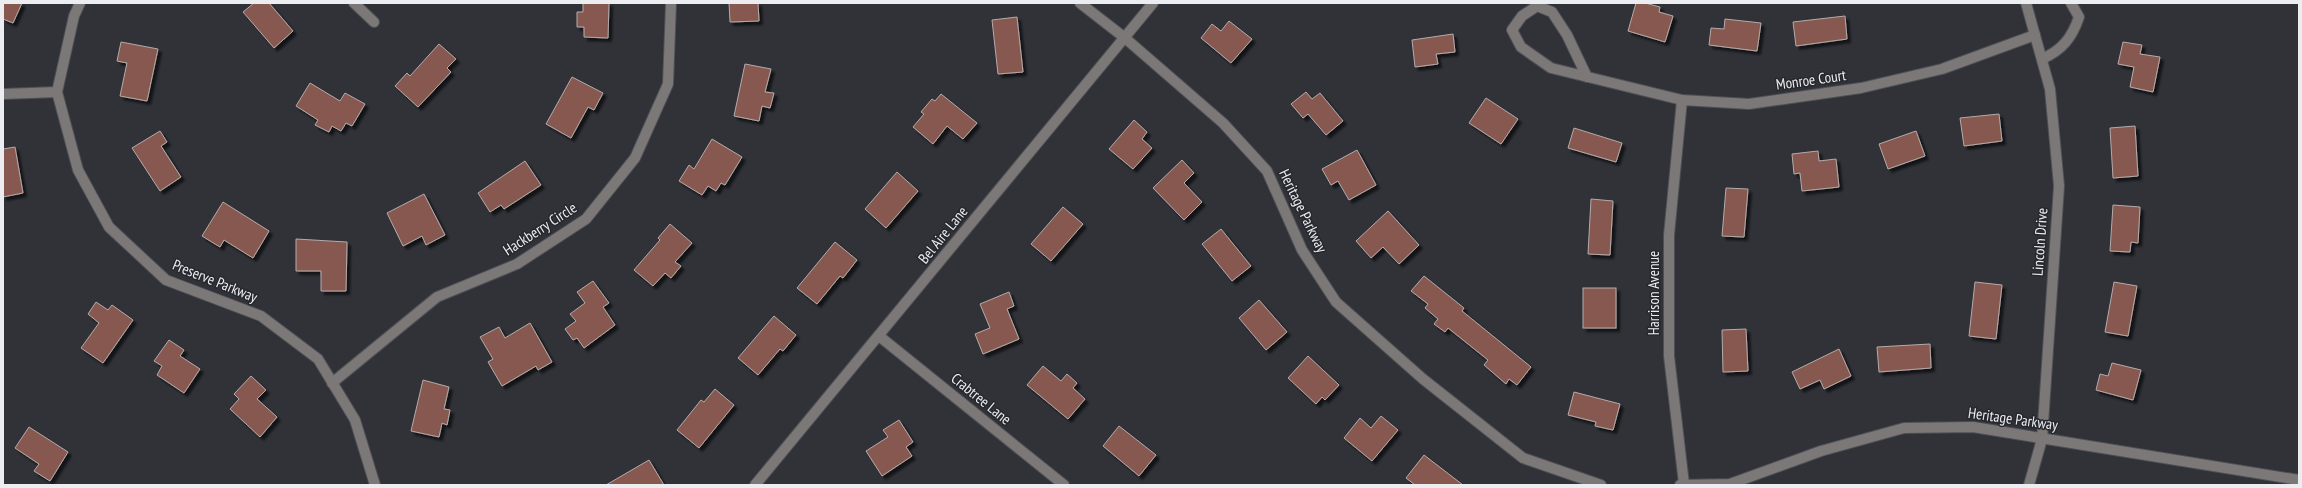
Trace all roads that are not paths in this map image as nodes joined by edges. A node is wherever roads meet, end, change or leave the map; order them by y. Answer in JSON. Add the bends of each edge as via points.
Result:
{"nodes":[{"id":1,"x":80,"y":3,"type":"edge"},
{"id":2,"x":354,"y":3,"type":"edge"},
{"id":3,"x":671,"y":3,"type":"edge"},
{"id":4,"x":1080,"y":3,"type":"edge"},
{"id":5,"x":1154,"y":3,"type":"edge"},
{"id":6,"x":2071,"y":3,"type":"edge"},
{"id":7,"x":2029,"y":4,"type":"edge"},
{"id":8,"x":374,"y":22,"type":"dead end"},
{"id":9,"x":2035,"y":35,"type":"junction"},
{"id":10,"x":1125,"y":38,"type":"junction"},
{"id":11,"x":2042,"y":59,"type":"junction"},
{"id":12,"x":1587,"y":77,"type":"junction"},
{"id":13,"x":57,"y":92,"type":"junction"},
{"id":14,"x":3,"y":94,"type":"edge"},
{"id":15,"x":1682,"y":100,"type":"junction"},
{"id":16,"x":879,"y":336,"type":"junction"},
{"id":17,"x":332,"y":383,"type":"junction"},
{"id":18,"x":2042,"y":439,"type":"junction"},
{"id":19,"x":2299,"y":480,"type":"edge"},
{"id":20,"x":1708,"y":484,"type":"edge"},
{"id":21,"x":375,"y":485,"type":"edge"},
{"id":22,"x":755,"y":485,"type":"edge"},
{"id":23,"x":1064,"y":485,"type":"edge"},
{"id":24,"x":1601,"y":485,"type":"edge"},
{"id":25,"x":1682,"y":485,"type":"edge"},
{"id":26,"x":2029,"y":485,"type":"edge"}],
"edges":[{"from":1,"to":13,"type":"street","name":"Preserve Parkway","via":[[74,16]]},
{"from":2,"to":8,"type":"street"},
{"from":3,"to":17,"type":"street","name":"Hackberry Circle","via":[[668,84],[635,158],[586,220],[517,264],[437,297]]},
{"from":4,"to":10,"type":"street","name":"Heritage Parkway"},
{"from":5,"to":10,"type":"street","name":"Bel Aire Lane"},
{"from":6,"to":11,"type":"street","via":[[2079,17],[2072,36],[2056,52]]},
{"from":7,"to":9,"type":"street","name":"Lincoln Drive"},
{"from":9,"to":11,"type":"street","name":"Lincoln Drive"},
{"from":9,"to":15,"type":"street","name":"Monroe Court","via":[[1942,68],[1860,88],[1749,104]]},
{"from":10,"to":16,"type":"street","name":"Bel Aire Lane"},
{"from":10,"to":24,"type":"street","name":"Heritage Parkway","via":[[1223,123],[1267,171],[1302,250],[1336,302],[1423,379],[1523,458]]},
{"from":11,"to":18,"type":"street","name":"Lincoln Drive","via":[[2050,88],[2058,186]]},
{"from":12,"to":12,"type":"street","name":"Monroe Court","via":[[1567,35],[1552,12],[1537,6],[1522,16],[1512,30],[1521,47],[1551,68]]},
{"from":12,"to":15,"type":"street","name":"Monroe Court"},
{"from":13,"to":14,"type":"street"},
{"from":13,"to":17,"type":"street","name":"Preserve Parkway","via":[[78,170],[109,227],[166,280],[261,316],[318,359]]},
{"from":15,"to":25,"type":"street","name":"Harrison Avenue","via":[[1669,235],[1670,356]]},
{"from":16,"to":22,"type":"street","name":"Bel Aire Lane"},
{"from":16,"to":23,"type":"street","name":"Crabtree Lane"},
{"from":17,"to":21,"type":"street","name":"Preserve Parkway","via":[[355,420]]},
{"from":18,"to":19,"type":"street","name":"Heritage Parkway"},
{"from":18,"to":20,"type":"street","name":"Heritage Parkway","via":[[1973,426],[1904,428],[1821,451],[1730,484]]},
{"from":18,"to":26,"type":"street","name":"Lincoln Drive"},
{"from":20,"to":25,"type":"street","name":"Heritage Parkway"}]}
